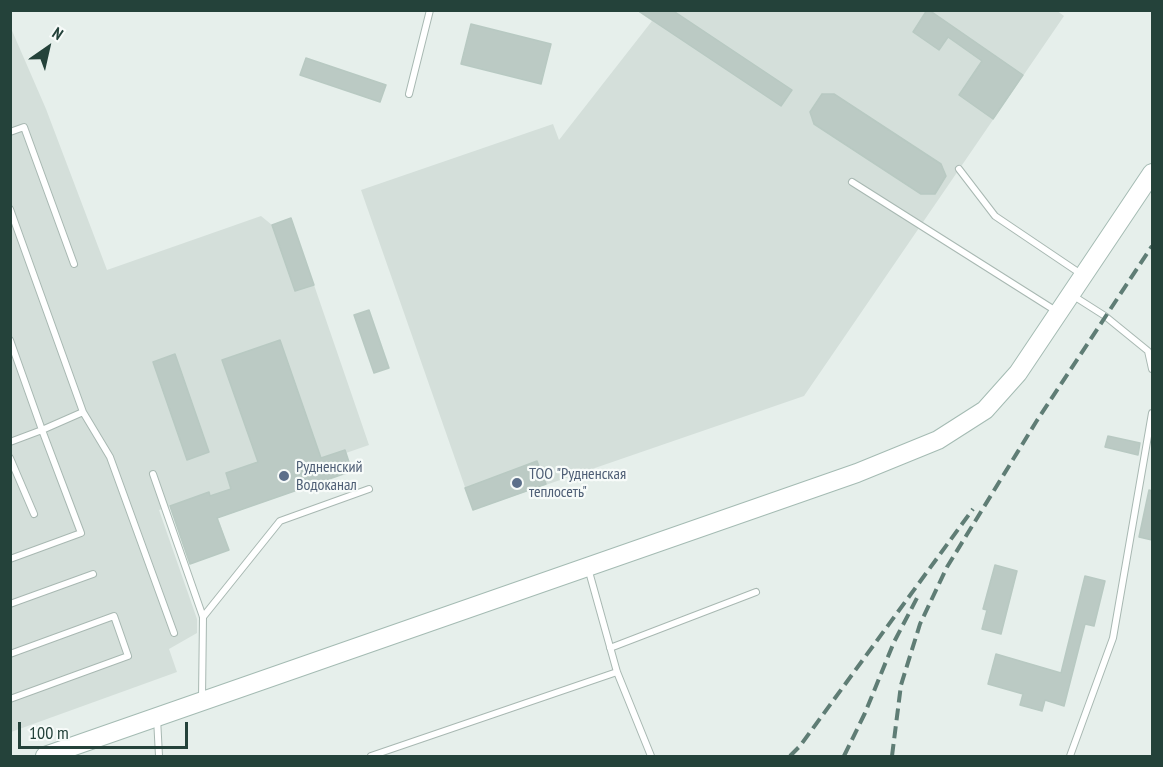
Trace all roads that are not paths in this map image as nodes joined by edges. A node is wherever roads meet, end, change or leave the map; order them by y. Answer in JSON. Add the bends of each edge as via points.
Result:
{"nodes":[{"id":1,"x":430,"y":10,"type":"edge"},
{"id":2,"x":409,"y":94,"type":"dead end"},
{"id":3,"x":10,"y":132,"type":"edge"},
{"id":4,"x":959,"y":169,"type":"dead end"},
{"id":5,"x":1152,"y":173,"type":"edge"},
{"id":6,"x":852,"y":182,"type":"dead end"},
{"id":7,"x":10,"y":208,"type":"edge"},
{"id":8,"x":74,"y":264,"type":"dead end"},
{"id":9,"x":1084,"y":276,"type":"junction"},
{"id":10,"x":1071,"y":294,"type":"junction"},
{"id":11,"x":1059,"y":313,"type":"junction"},
{"id":12,"x":10,"y":340,"type":"edge"},
{"id":13,"x":1150,"y":350,"type":"edge"},
{"id":14,"x":1152,"y":369,"type":"edge"},
{"id":15,"x":83,"y":412,"type":"junction"},
{"id":16,"x":1152,"y":412,"type":"edge"},
{"id":17,"x":42,"y":430,"type":"junction"},
{"id":18,"x":10,"y":442,"type":"edge"},
{"id":19,"x":10,"y":458,"type":"edge"},
{"id":20,"x":153,"y":474,"type":"dead end"},
{"id":21,"x":369,"y":489,"type":"dead end"},
{"id":22,"x":34,"y":514,"type":"dead end"},
{"id":23,"x":10,"y":559,"type":"edge"},
{"id":24,"x":587,"y":567,"type":"junction"},
{"id":25,"x":93,"y":574,"type":"dead end"},
{"id":26,"x":756,"y":592,"type":"dead end"},
{"id":27,"x":10,"y":604,"type":"edge"},
{"id":28,"x":203,"y":617,"type":"junction"},
{"id":29,"x":174,"y":633,"type":"dead end"},
{"id":30,"x":610,"y":648,"type":"junction"},
{"id":31,"x":10,"y":654,"type":"edge"},
{"id":32,"x":616,"y":672,"type":"junction"},
{"id":33,"x":10,"y":699,"type":"edge"},
{"id":34,"x":202,"y":702,"type":"junction"},
{"id":35,"x":157,"y":717,"type":"junction"},
{"id":36,"x":45,"y":756,"type":"edge"},
{"id":37,"x":159,"y":756,"type":"edge"},
{"id":38,"x":371,"y":756,"type":"edge"},
{"id":39,"x":651,"y":756,"type":"edge"},
{"id":40,"x":1070,"y":756,"type":"edge"}],
"edges":[{"from":1,"to":2,"type":"lane"},
{"from":3,"to":8,"type":"lane","via":[[24,127]]},
{"from":4,"to":9,"type":"lane","via":[[995,216]]},
{"from":5,"to":9,"type":"street"},
{"from":6,"to":11,"type":"lane"},
{"from":7,"to":15,"type":"lane"},
{"from":9,"to":10,"type":"street"},
{"from":10,"to":11,"type":"street"},
{"from":10,"to":13,"type":"lane"},
{"from":11,"to":24,"type":"street","via":[[1018,373],[985,410],[938,440],[857,473]]},
{"from":12,"to":17,"type":"lane"},
{"from":13,"to":14,"type":"lane"},
{"from":15,"to":17,"type":"lane"},
{"from":15,"to":29,"type":"lane","via":[[110,457]]},
{"from":16,"to":40,"type":"lane","via":[[1113,638]]},
{"from":17,"to":18,"type":"lane"},
{"from":17,"to":23,"type":"lane","via":[[81,533]]},
{"from":19,"to":22,"type":"lane"},
{"from":20,"to":28,"type":"lane"},
{"from":21,"to":28,"type":"lane","via":[[280,521]]},
{"from":24,"to":30,"type":"lane"},
{"from":24,"to":34,"type":"street"},
{"from":25,"to":27,"type":"lane"},
{"from":26,"to":30,"type":"lane"},
{"from":28,"to":34,"type":"lane"},
{"from":30,"to":32,"type":"lane"},
{"from":31,"to":33,"type":"lane","via":[[114,616],[128,656]]},
{"from":32,"to":38,"type":"lane"},
{"from":32,"to":39,"type":"lane"},
{"from":34,"to":35,"type":"street"},
{"from":35,"to":36,"type":"street"},
{"from":35,"to":37,"type":"lane"}]}
